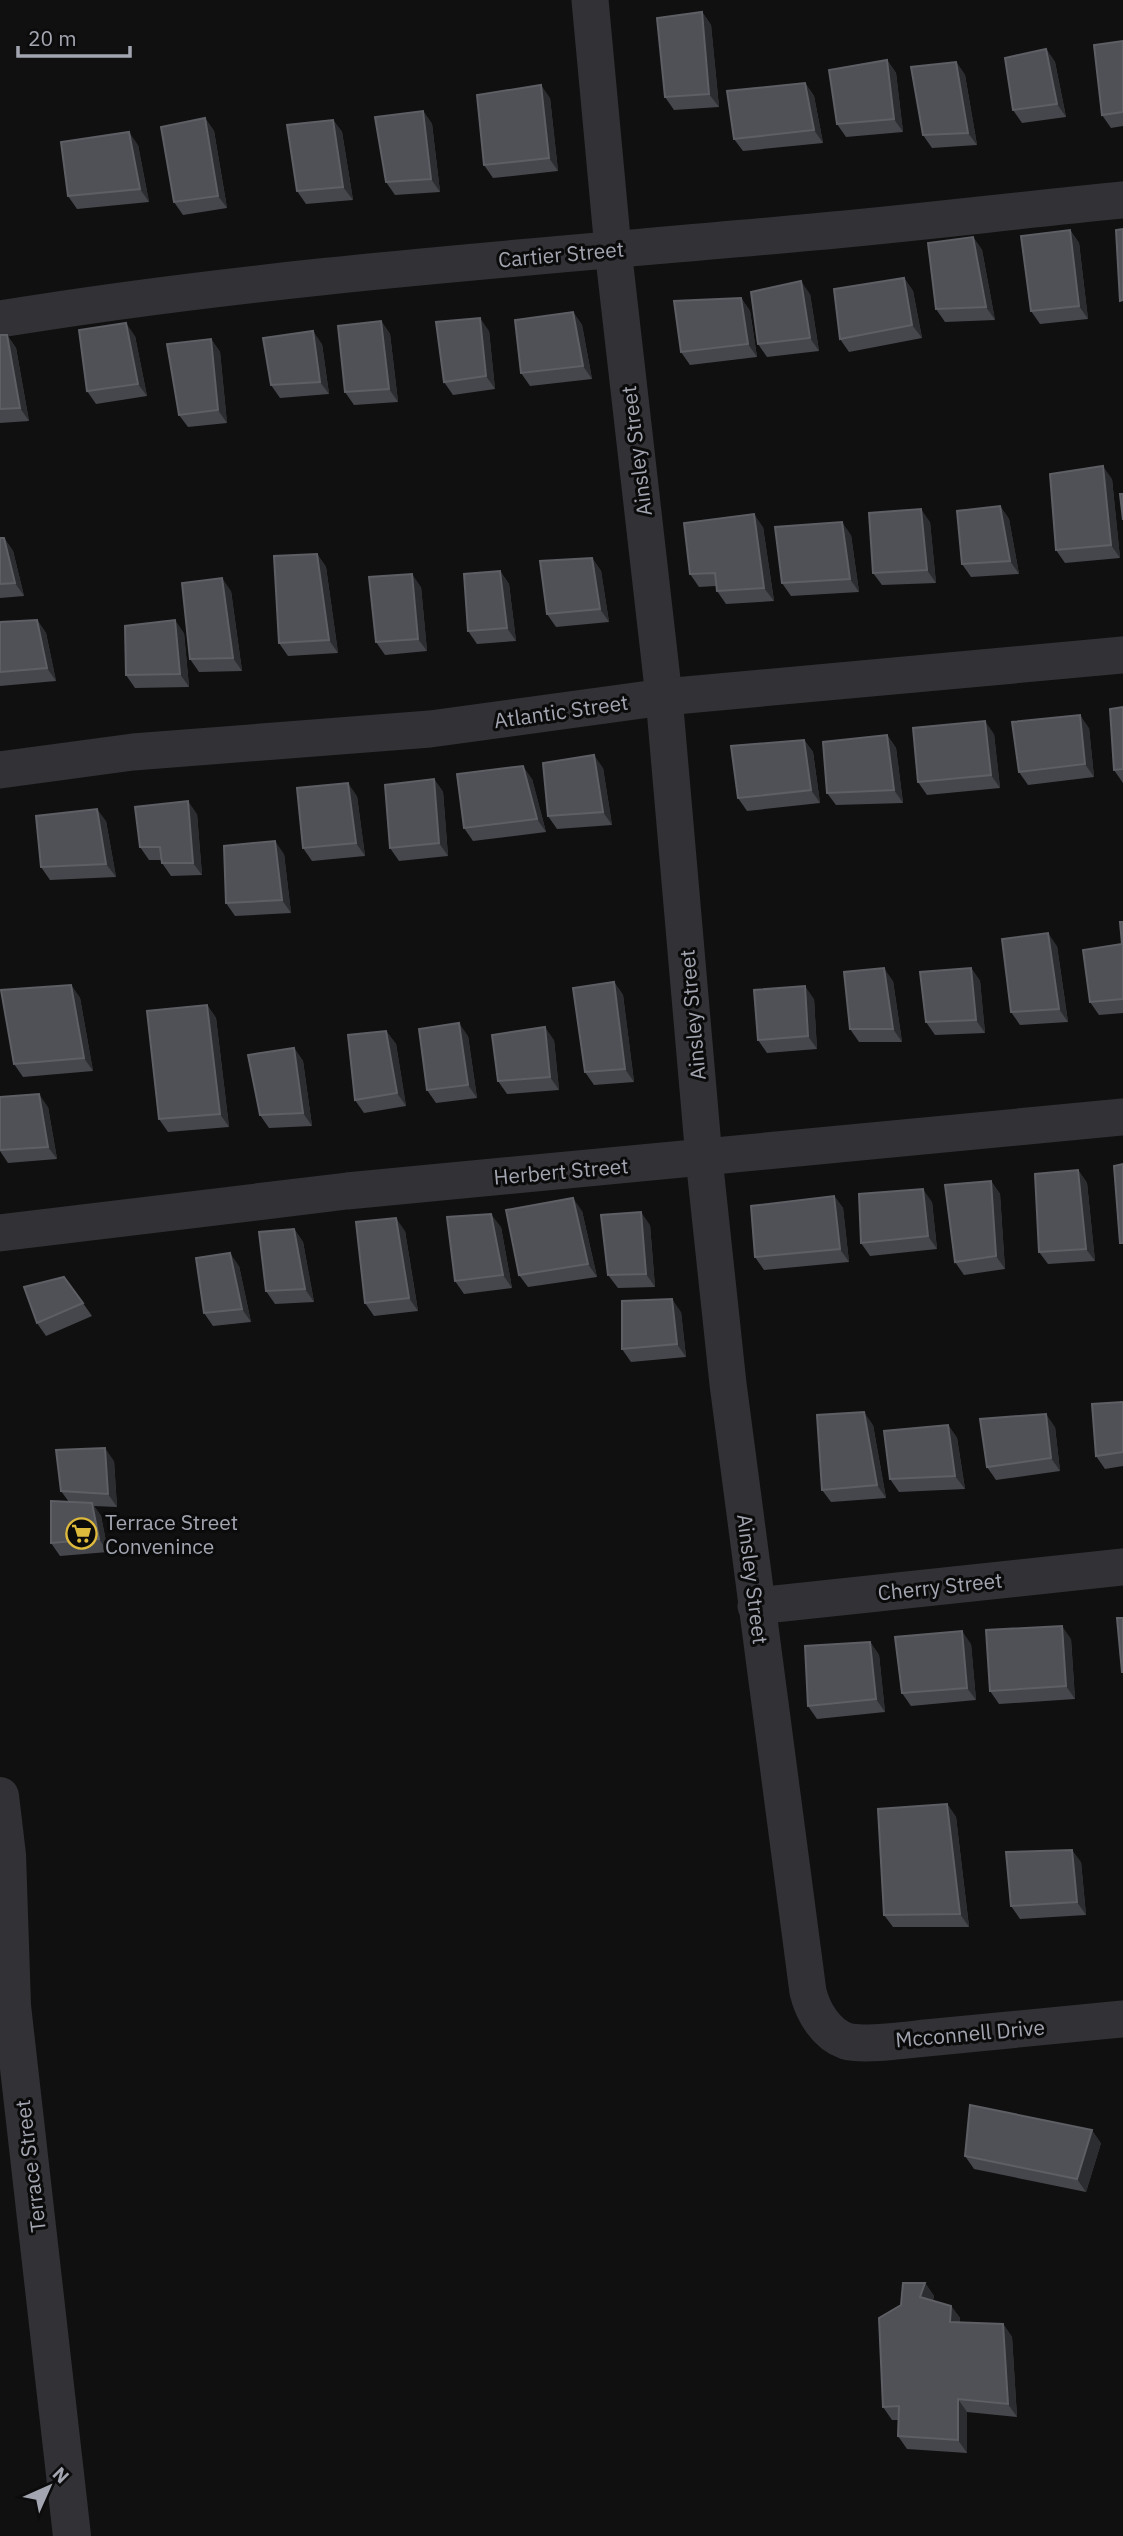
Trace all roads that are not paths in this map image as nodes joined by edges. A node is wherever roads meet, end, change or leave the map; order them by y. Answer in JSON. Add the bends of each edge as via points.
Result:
{"nodes":[{"id":1,"x":590,"y":0,"type":"edge"},
{"id":2,"x":1123,"y":200,"type":"edge"},
{"id":3,"x":612,"y":248,"type":"junction"},
{"id":4,"x":0,"y":319,"type":"edge"},
{"id":5,"x":1123,"y":655,"type":"edge"},
{"id":6,"x":664,"y":697,"type":"junction"},
{"id":7,"x":0,"y":770,"type":"edge"},
{"id":8,"x":1123,"y":1117,"type":"edge"},
{"id":9,"x":704,"y":1158,"type":"junction"},
{"id":10,"x":0,"y":1233,"type":"edge"},
{"id":11,"x":1123,"y":1567,"type":"edge"},
{"id":12,"x":756,"y":1606,"type":"junction"},
{"id":13,"x":0,"y":1796,"type":"edge"},
{"id":14,"x":6,"y":2006,"type":"edge"},
{"id":15,"x":1123,"y":2019,"type":"edge"},
{"id":16,"x":824,"y":2023,"type":"joint"},
{"id":17,"x":72,"y":2536,"type":"edge"}],
"edges":[{"from":1,"to":3,"type":"street","name":"Ainsley Street"},
{"from":2,"to":3,"type":"street","name":"Cartier Street"},
{"from":3,"to":4,"type":"street","name":"Cartier Street","via":[[97,303]]},
{"from":3,"to":6,"type":"street","name":"Ainsley Street"},
{"from":5,"to":6,"type":"street","name":"Atlantic Street"},
{"from":6,"to":7,"type":"street","name":"Atlantic Street","via":[[430,729],[133,752]]},
{"from":6,"to":9,"type":"street","name":"Ainsley Street"},
{"from":8,"to":9,"type":"street","name":"Herbert Street"},
{"from":9,"to":10,"type":"street","name":"Herbert Street","via":[[347,1191]]},
{"from":9,"to":12,"type":"street","name":"Ainsley Street"},
{"from":11,"to":12,"type":"street","name":"Cherry Street"},
{"from":12,"to":16,"type":"street","name":"Ainsley Street","via":[[808,1992]]},
{"from":13,"to":14,"type":"street","name":"Terrace Street","via":[[7,1855]]},
{"from":14,"to":17,"type":"street","name":"Terrace Street"},
{"from":15,"to":16,"type":"street","name":"Mcconnell Drive","via":[[852,2043],[836,2037]]}]}
